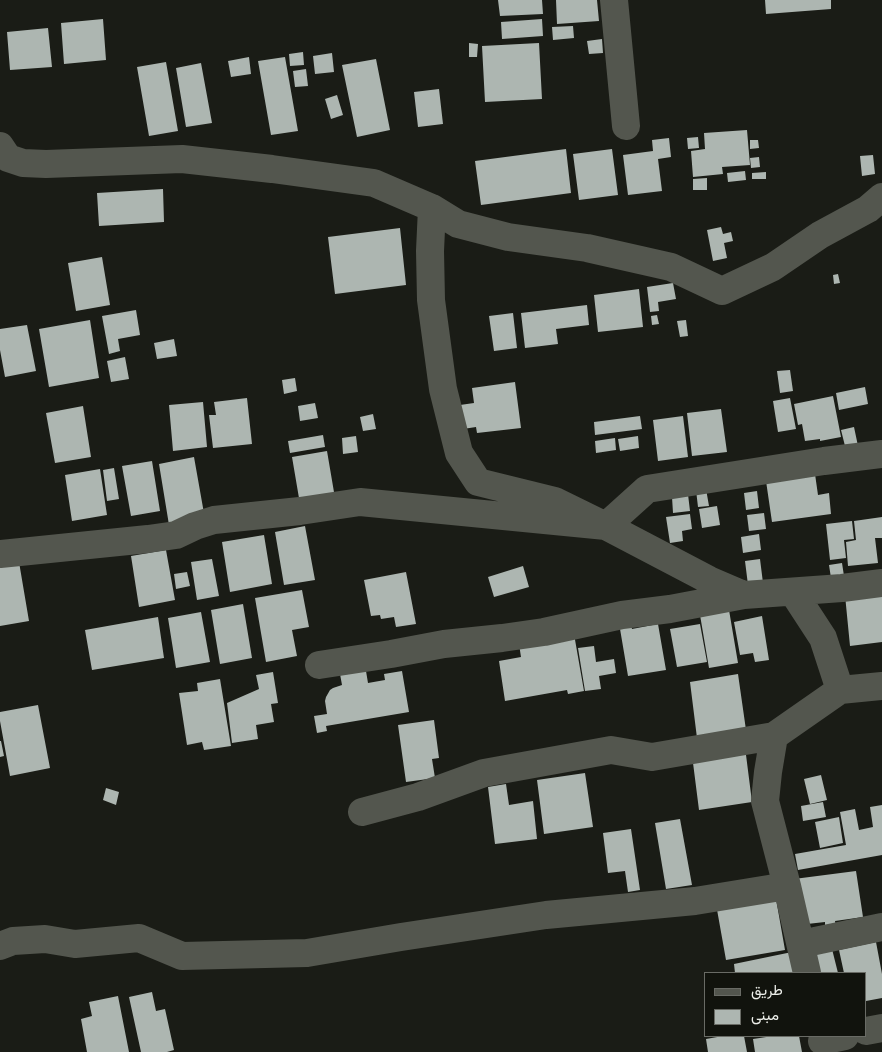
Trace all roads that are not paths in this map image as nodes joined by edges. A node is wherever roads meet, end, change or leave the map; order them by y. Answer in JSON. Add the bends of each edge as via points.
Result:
{"nodes":[{"id":1,"x":614,"y":0,"type":"edge"},
{"id":2,"x":626,"y":126,"type":"dead end"},
{"id":3,"x":0,"y":146,"type":"edge"},
{"id":4,"x":882,"y":197,"type":"edge"},
{"id":5,"x":432,"y":208,"type":"junction"},
{"id":6,"x":882,"y":454,"type":"edge"},
{"id":7,"x":606,"y":526,"type":"junction"},
{"id":8,"x":0,"y":554,"type":"edge"},
{"id":9,"x":882,"y":583,"type":"edge"},
{"id":10,"x":793,"y":592,"type":"junction"},
{"id":11,"x":744,"y":595,"type":"junction"},
{"id":12,"x":319,"y":665,"type":"dead end"},
{"id":13,"x":882,"y":686,"type":"edge"},
{"id":14,"x":840,"y":690,"type":"junction"},
{"id":15,"x":774,"y":736,"type":"junction"},
{"id":16,"x":362,"y":812,"type":"dead end"},
{"id":17,"x":787,"y":886,"type":"junction"},
{"id":18,"x":882,"y":928,"type":"edge"},
{"id":19,"x":801,"y":944,"type":"junction"},
{"id":20,"x":0,"y":946,"type":"edge"},
{"id":21,"x":807,"y":972,"type":"edge"},
{"id":22,"x":882,"y":1028,"type":"edge"},
{"id":23,"x":867,"y":1031,"type":"edge"}],
"edges":[{"from":1,"to":2,"type":"street"},
{"from":3,"to":5,"type":"street","via":[[8,158],[22,164],[182,159],[374,184]]},
{"from":4,"to":5,"type":"street","via":[[868,210],[773,267],[722,291],[671,267],[587,248],[508,237],[458,224]]},
{"from":5,"to":7,"type":"street","via":[[431,300],[443,389],[459,453],[478,482],[555,501]]},
{"from":6,"to":7,"type":"street","via":[[647,489]]},
{"from":7,"to":8,"type":"street","via":[[360,502],[214,520],[176,535]]},
{"from":7,"to":11,"type":"street"},
{"from":9,"to":10,"type":"street"},
{"from":10,"to":11,"type":"street"},
{"from":10,"to":14,"type":"street","via":[[822,638]]},
{"from":11,"to":12,"type":"street","via":[[544,632],[444,644]]},
{"from":13,"to":14,"type":"street"},
{"from":14,"to":15,"type":"street"},
{"from":15,"to":16,"type":"street","via":[[652,757],[611,750],[484,773],[418,797]]},
{"from":15,"to":17,"type":"street","via":[[765,801]]},
{"from":17,"to":19,"type":"street"},
{"from":17,"to":20,"type":"street","via":[[695,901],[546,915],[307,953],[182,956],[139,938],[75,944],[45,939],[13,941]]},
{"from":18,"to":19,"type":"street"},
{"from":19,"to":21,"type":"street"},
{"from":22,"to":23,"type":"street"}]}
